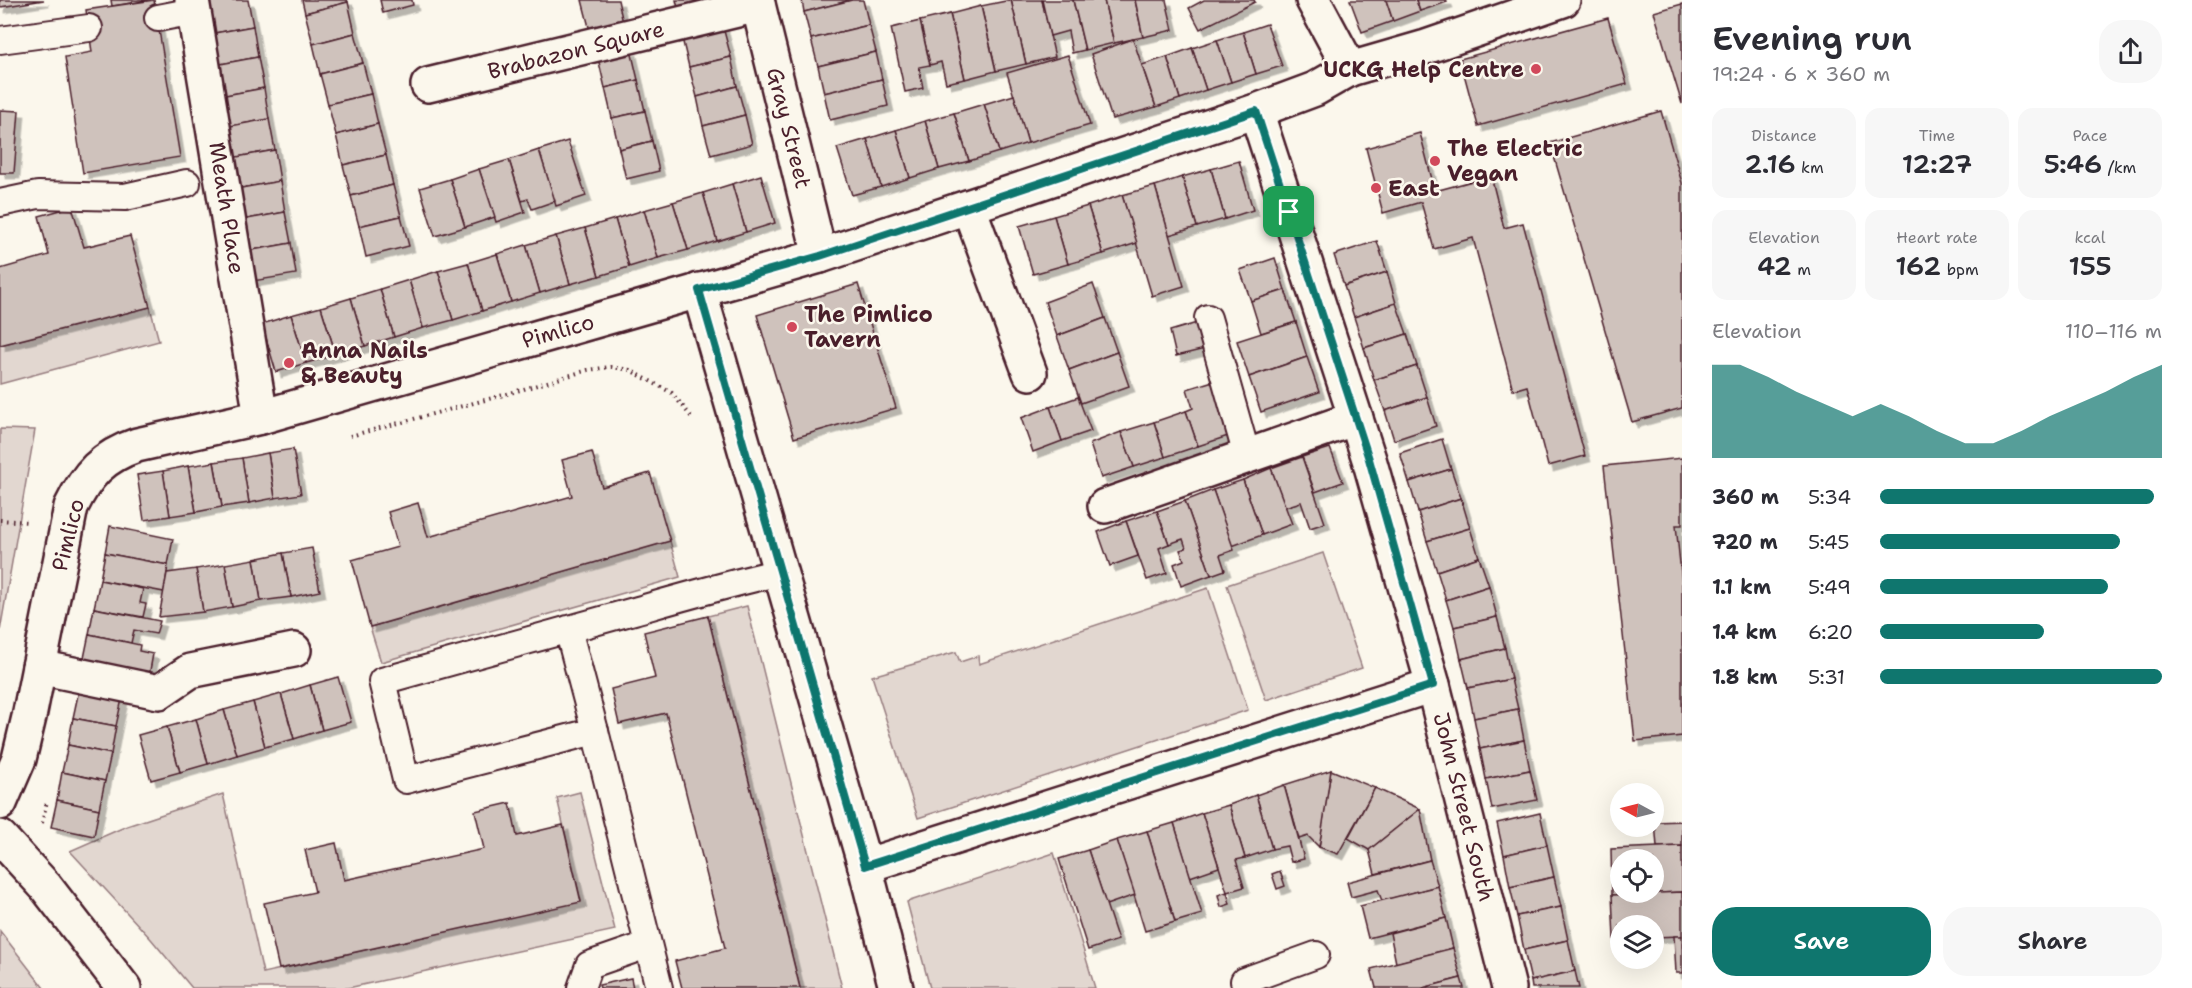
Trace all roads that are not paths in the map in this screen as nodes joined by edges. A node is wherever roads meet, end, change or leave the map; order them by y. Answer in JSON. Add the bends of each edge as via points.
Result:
{"nodes":[{"id":1,"x":1313,"y":0,"type":"edge"},
{"id":2,"x":1563,"y":0,"type":"edge"},
{"id":3,"x":758,"y":3,"type":"edge"},
{"id":4,"x":193,"y":6,"type":"edge"},
{"id":5,"x":1527,"y":6,"type":"edge"},
{"id":6,"x":158,"y":18,"type":"dead end"},
{"id":7,"x":89,"y":28,"type":"dead end"},
{"id":8,"x":0,"y":40,"type":"edge"},
{"id":9,"x":1350,"y":69,"type":"junction"},
{"id":10,"x":428,"y":85,"type":"dead end"},
{"id":11,"x":1256,"y":111,"type":"junction"},
{"id":12,"x":187,"y":183,"type":"dead end"},
{"id":13,"x":0,"y":203,"type":"edge"},
{"id":14,"x":969,"y":208,"type":"junction"},
{"id":15,"x":820,"y":256,"type":"junction"},
{"id":16,"x":699,"y":290,"type":"junction"},
{"id":17,"x":1208,"y":318,"type":"dead end"},
{"id":18,"x":1030,"y":373,"type":"dead end"},
{"id":19,"x":261,"y":417,"type":"junction"},
{"id":20,"x":1356,"y":418,"type":"junction"},
{"id":21,"x":1247,"y":456,"type":"junction"},
{"id":22,"x":1105,"y":506,"type":"dead end"},
{"id":23,"x":781,"y":572,"type":"junction"},
{"id":24,"x":568,"y":629,"type":"junction"},
{"id":25,"x":294,"y":650,"type":"dead end"},
{"id":26,"x":39,"y":667,"type":"junction"},
{"id":27,"x":1433,"y":685,"type":"junction"},
{"id":28,"x":595,"y":731,"type":"junction"},
{"id":29,"x":0,"y":803,"type":"edge"},
{"id":30,"x":0,"y":837,"type":"edge"},
{"id":31,"x":865,"y":866,"type":"junction"},
{"id":32,"x":647,"y":945,"type":"junction"},
{"id":33,"x":1316,"y":955,"type":"dead end"},
{"id":34,"x":1238,"y":986,"type":"edge"},
{"id":35,"x":124,"y":988,"type":"edge"},
{"id":36,"x":581,"y":988,"type":"edge"},
{"id":37,"x":659,"y":988,"type":"edge"},
{"id":38,"x":896,"y":988,"type":"edge"},
{"id":39,"x":1509,"y":988,"type":"edge"}],
"edges":[{"from":1,"to":9,"type":"street"},
{"from":2,"to":5,"type":"street","name":"Pimlico"},
{"from":3,"to":10,"type":"street","name":"Brabazon Square"},
{"from":3,"to":15,"type":"street","name":"Gray Street"},
{"from":4,"to":6,"type":"lane"},
{"from":4,"to":19,"type":"street","name":"Meath Place"},
{"from":5,"to":9,"type":"street","name":"Pimlico","via":[[1426,47]]},
{"from":7,"to":8,"type":"lane"},
{"from":9,"to":11,"type":"street","name":"Pimlico","via":[[1315,88]]},
{"from":11,"to":14,"type":"street","name":"Pimlico"},
{"from":11,"to":20,"type":"street","name":"John Street South"},
{"from":12,"to":13,"type":"lane","via":[[125,197],[38,195]]},
{"from":14,"to":15,"type":"street","name":"Pimlico"},
{"from":14,"to":18,"type":"street"},
{"from":15,"to":16,"type":"street","name":"Pimlico"},
{"from":16,"to":19,"type":"street","name":"Pimlico"},
{"from":16,"to":23,"type":"street"},
{"from":17,"to":21,"type":"lane"},
{"from":19,"to":26,"type":"street","name":"Pimlico","via":[[137,445],[120,451],[93,471],[71,507]]},
{"from":20,"to":21,"type":"street"},
{"from":20,"to":27,"type":"street","name":"John Street South"},
{"from":21,"to":22,"type":"street"},
{"from":23,"to":24,"type":"lane"},
{"from":23,"to":31,"type":"street"},
{"from":24,"to":28,"type":"lane"},
{"from":24,"to":28,"type":"lane","via":[[382,681],[406,780]]},
{"from":25,"to":26,"type":"street","via":[[190,671],[159,692]]},
{"from":26,"to":29,"type":"street","name":"Pimlico","via":[[19,759]]},
{"from":27,"to":31,"type":"street"},
{"from":27,"to":39,"type":"street","name":"John Street South"},
{"from":28,"to":32,"type":"lane"},
{"from":30,"to":35,"type":"street","via":[[46,887]]},
{"from":31,"to":38,"type":"street"},
{"from":32,"to":36,"type":"lane","via":[[589,964]]},
{"from":32,"to":37,"type":"lane"},
{"from":33,"to":34,"type":"lane"}]}
